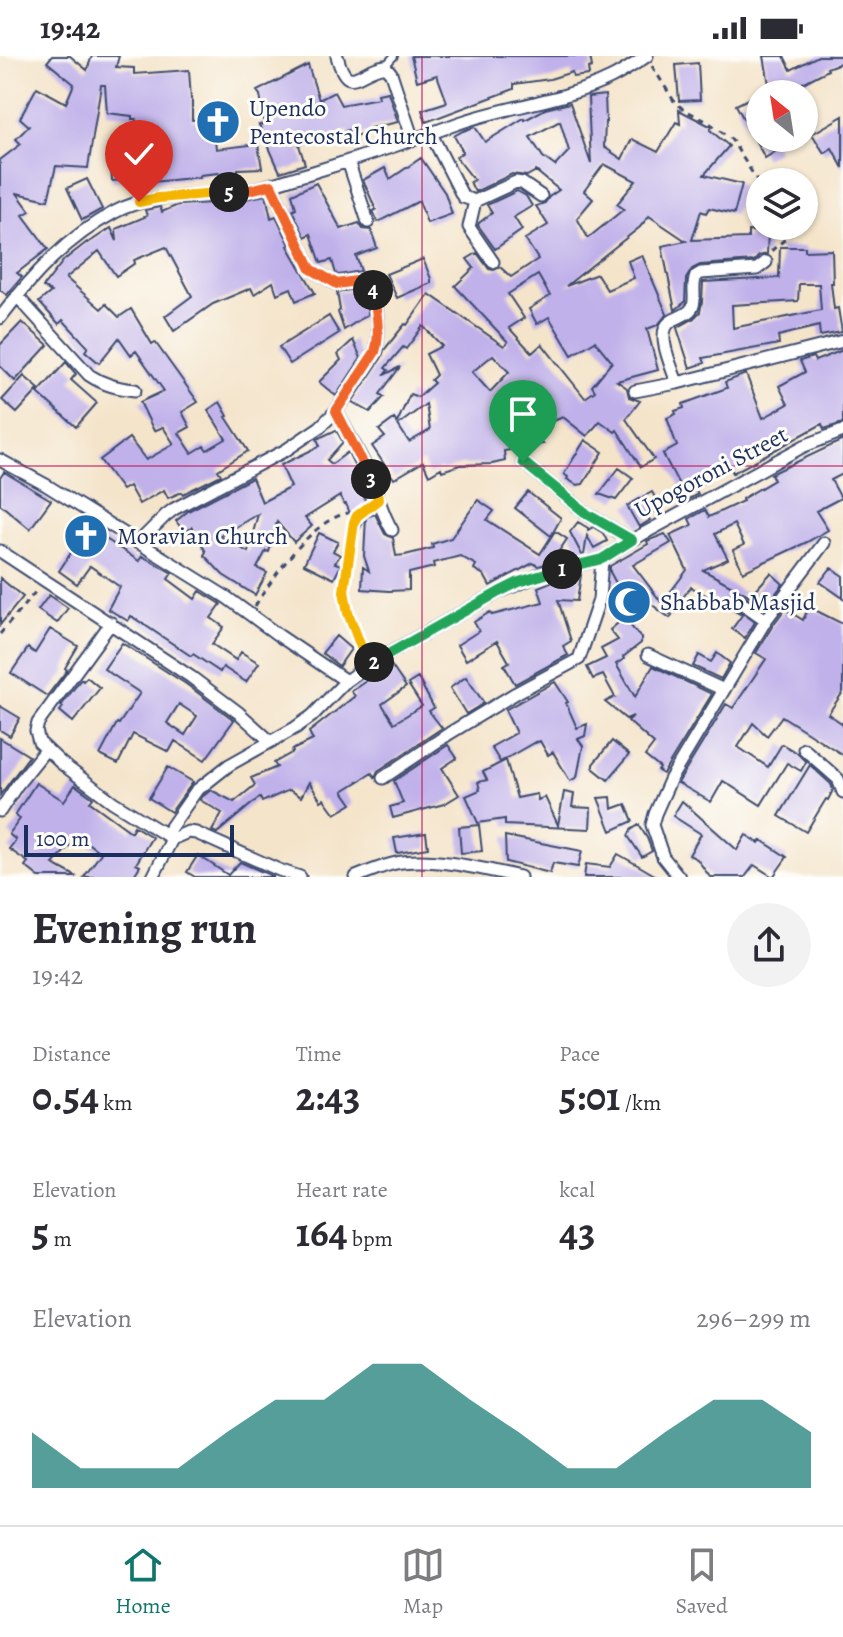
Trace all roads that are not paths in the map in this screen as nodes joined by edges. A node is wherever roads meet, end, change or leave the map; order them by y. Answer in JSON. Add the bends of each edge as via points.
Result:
{"nodes":[{"id":1,"x":337,"y":56,"type":"edge"},
{"id":2,"x":394,"y":56,"type":"edge"},
{"id":3,"x":646,"y":56,"type":"edge"},
{"id":4,"x":385,"y":66,"type":"junction"},
{"id":5,"x":431,"y":134,"type":"junction"},
{"id":6,"x":413,"y":140,"type":"junction"},
{"id":7,"x":348,"y":161,"type":"junction"},
{"id":8,"x":271,"y":185,"type":"junction"},
{"id":9,"x":541,"y":196,"type":"dead end"},
{"id":10,"x":475,"y":201,"type":"junction"},
{"id":11,"x":368,"y":222,"type":"dead end"},
{"id":12,"x":493,"y":262,"type":"dead end"},
{"id":13,"x":766,"y":262,"type":"road end"},
{"id":14,"x":17,"y":296,"type":"junction"},
{"id":15,"x":0,"y":318,"type":"edge"},
{"id":16,"x":843,"y":341,"type":"edge"},
{"id":17,"x":677,"y":383,"type":"junction"},
{"id":18,"x":135,"y":390,"type":"dead end"},
{"id":19,"x":635,"y":391,"type":"dead end"},
{"id":20,"x":336,"y":411,"type":"junction"},
{"id":21,"x":843,"y":431,"type":"edge"},
{"id":22,"x":0,"y":460,"type":"edge"},
{"id":23,"x":523,"y":462,"type":"dead end"},
{"id":24,"x":392,"y":530,"type":"dead end"},
{"id":25,"x":632,"y":540,"type":"junction"},
{"id":26,"x":138,"y":543,"type":"junction"},
{"id":27,"x":824,"y":543,"type":"dead end"},
{"id":28,"x":0,"y":551,"type":"edge"},
{"id":29,"x":602,"y":559,"type":"junction"},
{"id":30,"x":742,"y":603,"type":"dead end"},
{"id":31,"x":766,"y":620,"type":"junction"},
{"id":32,"x":111,"y":623,"type":"junction"},
{"id":33,"x":648,"y":655,"type":"dead end"},
{"id":34,"x":346,"y":681,"type":"junction"},
{"id":35,"x":724,"y":690,"type":"junction"},
{"id":36,"x":270,"y":741,"type":"junction"},
{"id":37,"x":46,"y":749,"type":"junction"},
{"id":38,"x":804,"y":749,"type":"dead end"},
{"id":39,"x":383,"y":778,"type":"dead end"},
{"id":40,"x":843,"y":792,"type":"edge"},
{"id":41,"x":0,"y":811,"type":"edge"},
{"id":42,"x":169,"y":836,"type":"junction"},
{"id":43,"x":153,"y":877,"type":"edge"},
{"id":44,"x":300,"y":877,"type":"edge"},
{"id":45,"x":356,"y":877,"type":"edge"},
{"id":46,"x":520,"y":877,"type":"edge"},
{"id":47,"x":679,"y":877,"type":"edge"}],
"edges":[{"from":1,"to":4,"type":"street","via":[[349,79]]},
{"from":2,"to":4,"type":"lane"},
{"from":3,"to":5,"type":"street","via":[[589,87]]},
{"from":4,"to":6,"type":"street"},
{"from":5,"to":6,"type":"street"},
{"from":5,"to":10,"type":"street","via":[[463,197]]},
{"from":6,"to":7,"type":"street"},
{"from":7,"to":8,"type":"street"},
{"from":7,"to":11,"type":"street"},
{"from":8,"to":14,"type":"street","via":[[158,198],[116,211],[69,242]]},
{"from":8,"to":20,"type":"street","via":[[311,269],[337,284],[371,281],[378,342]]},
{"from":9,"to":10,"type":"street","via":[[516,182]]},
{"from":10,"to":12,"type":"street","via":[[469,227]]},
{"from":13,"to":17,"type":"street","via":[[757,269],[701,273],[693,280],[692,308],[669,323],[662,336]]},
{"from":14,"to":15,"type":"street"},
{"from":14,"to":18,"type":"street","via":[[89,375]]},
{"from":16,"to":17,"type":"street"},
{"from":17,"to":19,"type":"street"},
{"from":20,"to":24,"type":"street"},
{"from":20,"to":26,"type":"street","via":[[286,450],[174,509]]},
{"from":21,"to":25,"type":"street","name":"Upogoroni Street","via":[[804,446]]},
{"from":22,"to":26,"type":"street"},
{"from":23,"to":25,"type":"street","via":[[587,514]]},
{"from":25,"to":29,"type":"street","name":"Upogoroni Street"},
{"from":26,"to":34,"type":"street"},
{"from":27,"to":31,"type":"street"},
{"from":28,"to":32,"type":"street"},
{"from":29,"to":34,"type":"street","name":"Upogoroni Street","via":[[519,582]]},
{"from":29,"to":39,"type":"street","via":[[599,600],[579,659],[495,705]]},
{"from":30,"to":31,"type":"street"},
{"from":31,"to":35,"type":"street"},
{"from":32,"to":36,"type":"street","via":[[191,677]]},
{"from":32,"to":37,"type":"street","via":[[38,723],[39,742]]},
{"from":33,"to":35,"type":"street"},
{"from":34,"to":36,"type":"street","name":"Upogoroni Street","via":[[312,716]]},
{"from":35,"to":47,"type":"street","via":[[671,778],[652,825],[663,857]]},
{"from":36,"to":42,"type":"street","name":"Upogoroni Street","via":[[196,791]]},
{"from":37,"to":41,"type":"street"},
{"from":37,"to":42,"type":"street"},
{"from":38,"to":40,"type":"street","via":[[838,779]]},
{"from":42,"to":43,"type":"street","name":"Upogoroni Street"},
{"from":42,"to":44,"type":"street","via":[[196,833]]},
{"from":45,"to":46,"type":"street","via":[[394,863],[426,862]]}]}
